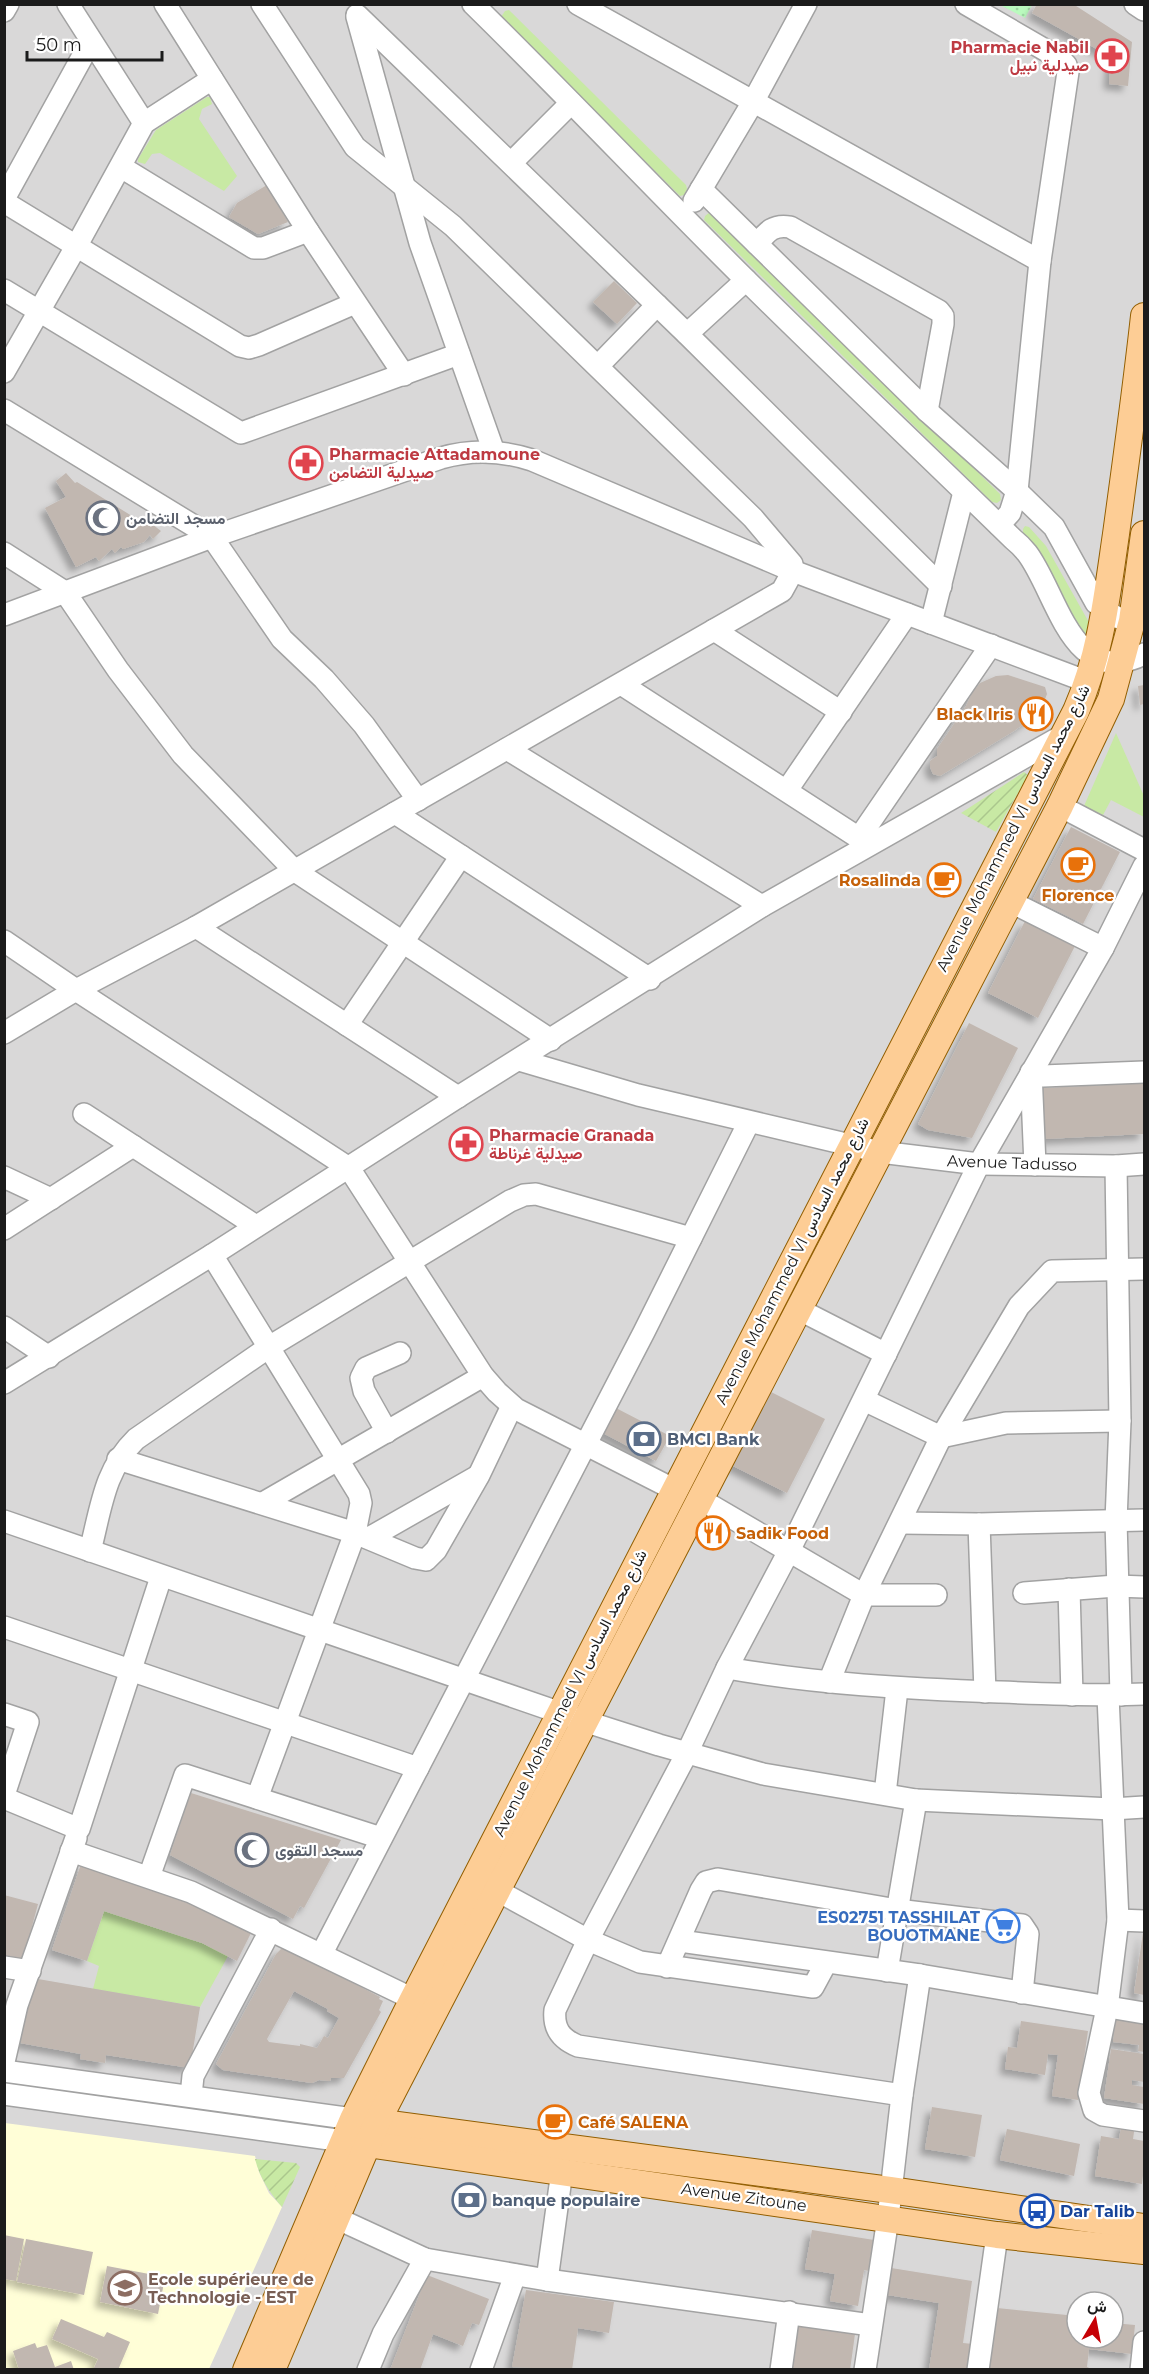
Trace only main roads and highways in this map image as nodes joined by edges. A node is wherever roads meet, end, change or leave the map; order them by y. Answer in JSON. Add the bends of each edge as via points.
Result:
{"nodes":[{"id":1,"x":1144,"y":316,"type":"edge"},
{"id":2,"x":1144,"y":534,"type":"edge"},
{"id":3,"x":1133,"y":658,"type":"edge"},
{"id":4,"x":572,"y":1717,"type":"junction"},
{"id":5,"x":360,"y":2131,"type":"junction"},
{"id":6,"x":1144,"y":2227,"type":"edge"},
{"id":7,"x":1144,"y":2252,"type":"edge"},
{"id":8,"x":246,"y":2370,"type":"edge"},
{"id":9,"x":272,"y":2370,"type":"edge"}],
"edges":[{"from":1,"to":4,"type":"main road","name":"Avenue Mohammed VI شارع محمد السادس","via":[[1104,610],[1089,682],[675,1490]]},
{"from":2,"to":3,"type":"main road","name":"Avenue Mohammed VI شارع محمد السادس","via":[[1132,621]]},
{"from":3,"to":4,"type":"main road","name":"Avenue Mohammed VI شارع محمد السادس","via":[[700,1499]]},
{"from":4,"to":5,"type":"main road","name":"Avenue Mohammed VI شارع محمد السادس","via":[[496,1890]]},
{"from":4,"to":5,"type":"main road","name":"Avenue Mohammed VI شارع محمد السادس","via":[[413,1999]]},
{"from":5,"to":6,"type":"main road","name":"Avenue Zitoune","via":[[890,2190]]},
{"from":5,"to":7,"type":"main road","name":"Avenue Zitoune","via":[[562,2171],[997,2235]]},
{"from":5,"to":8,"type":"main road","name":"Avenue Mohammed VI شارع محمد السادس"},
{"from":5,"to":9,"type":"main road","name":"Avenue Mohammed VI شارع محمد السادس","via":[[336,2218]]}]}
